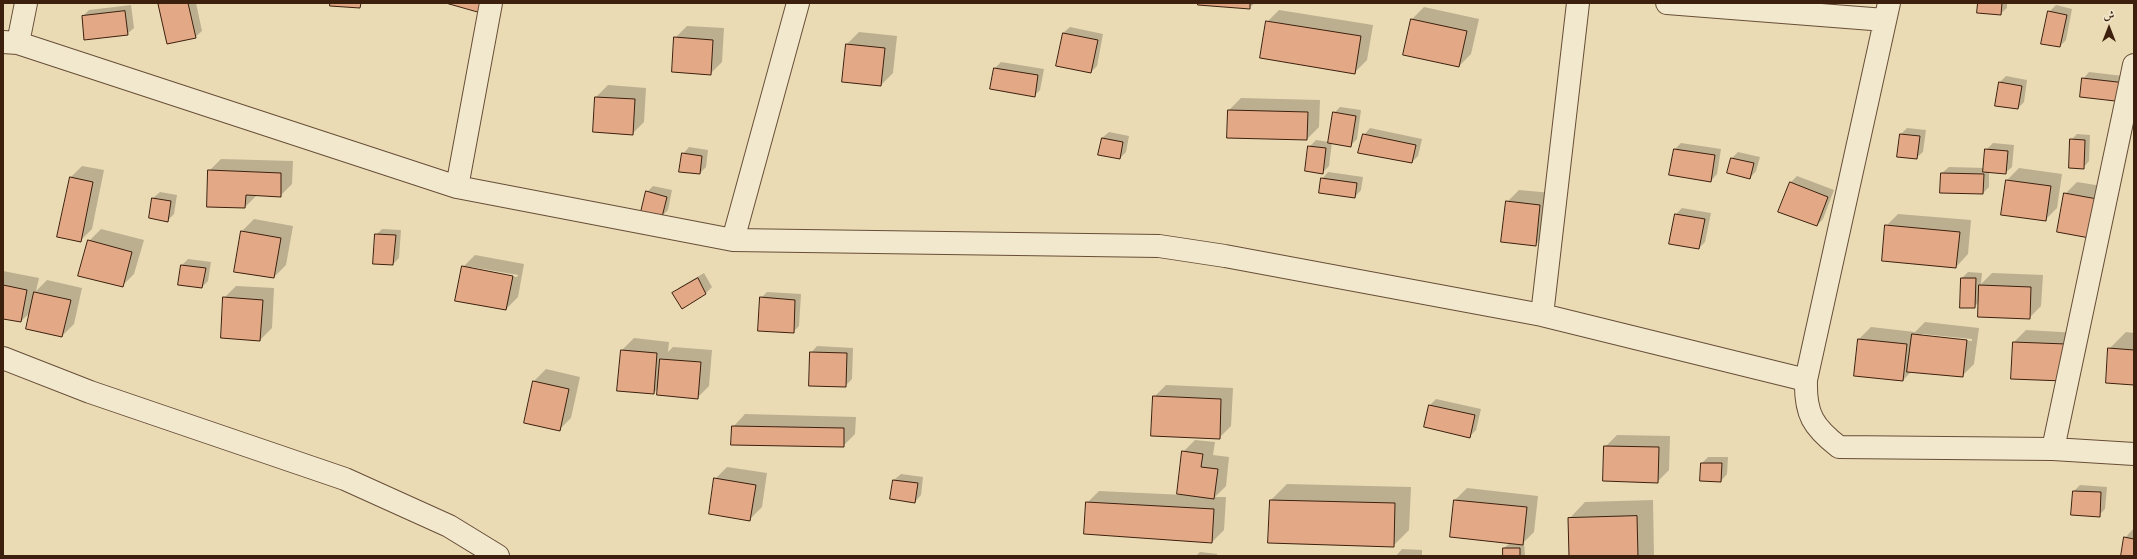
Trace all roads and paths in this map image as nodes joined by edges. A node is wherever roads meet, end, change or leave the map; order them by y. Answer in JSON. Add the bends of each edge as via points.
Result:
{"nodes":[{"id":1,"x":26,"y":3,"type":"edge"},
{"id":2,"x":491,"y":3,"type":"edge"},
{"id":3,"x":798,"y":3,"type":"edge"},
{"id":4,"x":1578,"y":3,"type":"edge"},
{"id":5,"x":1667,"y":3,"type":"edge"},
{"id":6,"x":1887,"y":11,"type":"edge"},
{"id":7,"x":11,"y":43,"type":"edge"},
{"id":8,"x":2134,"y":65,"type":"edge"},
{"id":9,"x":456,"y":187,"type":"junction"},
{"id":10,"x":733,"y":240,"type":"junction"},
{"id":11,"x":1542,"y":315,"type":"junction"},
{"id":12,"x":3,"y":358,"type":"edge"},
{"id":13,"x":1806,"y":380,"type":"junction"},
{"id":14,"x":2053,"y":449,"type":"junction"},
{"id":15,"x":2134,"y":454,"type":"edge"},
{"id":16,"x":498,"y":556,"type":"edge"}],
"edges":[{"from":1,"to":7,"type":"street"},
{"from":2,"to":9,"type":"street"},
{"from":3,"to":10,"type":"street"},
{"from":4,"to":11,"type":"street"},
{"from":5,"to":6,"type":"street"},
{"from":6,"to":13,"type":"street"},
{"from":7,"to":9,"type":"street"},
{"from":8,"to":14,"type":"street"},
{"from":9,"to":10,"type":"street"},
{"from":10,"to":11,"type":"street","via":[[1159,246]]},
{"from":11,"to":13,"type":"street"},
{"from":12,"to":16,"type":"street","via":[[90,392],[345,479],[449,526]]},
{"from":13,"to":14,"type":"street","via":[[1805,400],[1810,416],[1823,435],[1839,447]]},
{"from":14,"to":15,"type":"street"}]}
